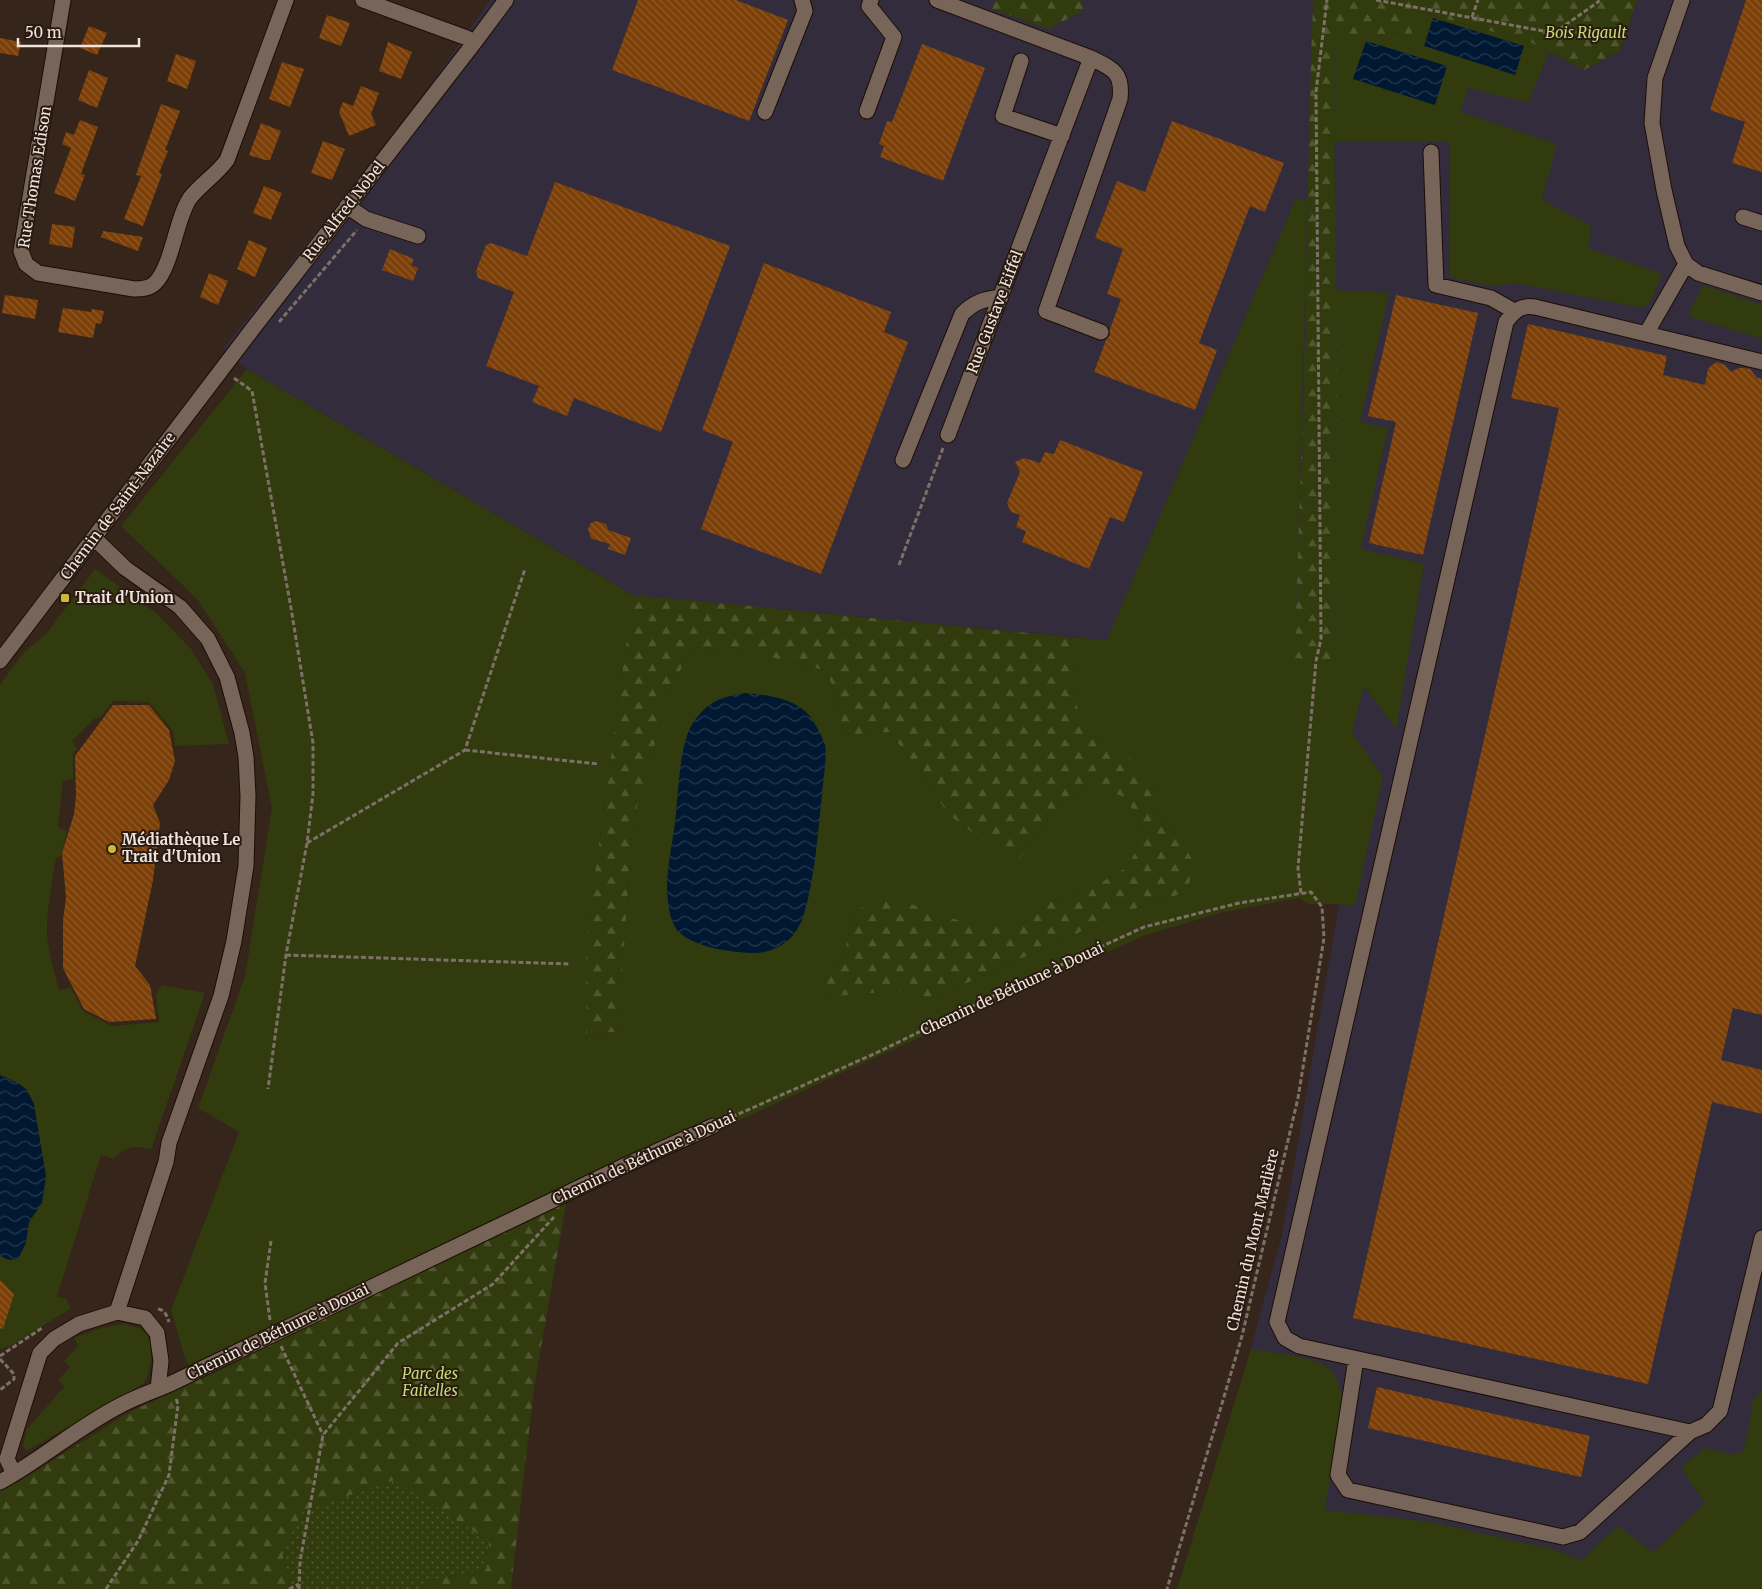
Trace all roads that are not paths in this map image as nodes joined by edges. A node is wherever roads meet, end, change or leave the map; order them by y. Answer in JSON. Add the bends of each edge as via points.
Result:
{"nodes":[{"id":1,"x":63,"y":0,"type":"edge"},
{"id":2,"x":286,"y":0,"type":"edge"},
{"id":3,"x":363,"y":0,"type":"edge"},
{"id":4,"x":506,"y":0,"type":"edge"},
{"id":5,"x":802,"y":0,"type":"edge"},
{"id":6,"x":871,"y":0,"type":"edge"},
{"id":7,"x":936,"y":0,"type":"edge"},
{"id":8,"x":1682,"y":0,"type":"edge"},
{"id":9,"x":474,"y":43,"type":"junction"},
{"id":10,"x":1091,"y":58,"type":"junction"},
{"id":11,"x":1021,"y":61,"type":"dead end"},
{"id":12,"x":867,"y":111,"type":"dead end"},
{"id":13,"x":765,"y":112,"type":"dead end"},
{"id":14,"x":1062,"y":136,"type":"junction"},
{"id":15,"x":1431,"y":152,"type":"dead end"},
{"id":16,"x":347,"y":206,"type":"junction"},
{"id":17,"x":1743,"y":217,"type":"dead end"},
{"id":18,"x":1762,"y":223,"type":"edge"},
{"id":19,"x":418,"y":236,"type":"dead end"},
{"id":20,"x":1686,"y":264,"type":"junction"},
{"id":21,"x":1762,"y":293,"type":"edge"},
{"id":22,"x":1001,"y":296,"type":"junction"},
{"id":23,"x":1514,"y":311,"type":"junction"},
{"id":24,"x":1101,"y":332,"type":"dead end"},
{"id":25,"x":1646,"y":334,"type":"junction"},
{"id":26,"x":1762,"y":362,"type":"edge"},
{"id":27,"x":182,"y":422,"type":"joint"},
{"id":28,"x":948,"y":435,"type":"road end"},
{"id":29,"x":903,"y":460,"type":"dead end"},
{"id":30,"x":94,"y":538,"type":"junction"},
{"id":31,"x":0,"y":661,"type":"edge"},
{"id":32,"x":713,"y":1126,"type":"road end"},
{"id":33,"x":1762,"y":1238,"type":"edge"},
{"id":34,"x":117,"y":1312,"type":"junction"},
{"id":35,"x":1356,"y":1359,"type":"junction"},
{"id":36,"x":164,"y":1386,"type":"junction"},
{"id":37,"x":1690,"y":1432,"type":"junction"},
{"id":38,"x":14,"y":1474,"type":"junction"},
{"id":39,"x":0,"y":1482,"type":"edge"}],
"edges":[{"from":1,"to":2,"type":"street","name":"Rue Thomas Edison","via":[[21,251],[26,264],[38,272],[134,290],[155,283],[189,200],[227,160]]},
{"from":3,"to":9,"type":"street"},
{"from":4,"to":9,"type":"street","name":"Rue Alfred Nobel"},
{"from":5,"to":13,"type":"street","via":[[805,11]]},
{"from":6,"to":12,"type":"street","via":[[869,6],[894,37]]},
{"from":7,"to":10,"type":"street"},
{"from":8,"to":20,"type":"street","via":[[1656,78],[1652,123],[1677,246]]},
{"from":9,"to":16,"type":"street","name":"Rue Alfred Nobel"},
{"from":10,"to":14,"type":"street","name":"Rue Gustave Eiffel"},
{"from":10,"to":24,"type":"street","via":[[1112,68],[1118,75],[1122,86],[1120,99],[1046,311]]},
{"from":11,"to":14,"type":"street","via":[[1003,116]]},
{"from":14,"to":22,"type":"street","name":"Rue Gustave Eiffel"},
{"from":15,"to":23,"type":"street","via":[[1436,286],[1491,298]]},
{"from":16,"to":19,"type":"street","via":[[366,219]]},
{"from":16,"to":27,"type":"street","name":"Rue Alfred Nobel","via":[[223,375]]},
{"from":17,"to":18,"type":"street"},
{"from":20,"to":21,"type":"street","via":[[1698,273]]},
{"from":20,"to":25,"type":"street"},
{"from":22,"to":28,"type":"street","name":"Rue Gustave Eiffel"},
{"from":22,"to":29,"type":"street","via":[[973,303],[962,314]]},
{"from":23,"to":25,"type":"street","via":[[1525,306],[1535,307]]},
{"from":23,"to":35,"type":"street","via":[[1506,322],[1502,339],[1277,1322],[1284,1338],[1299,1346]]},
{"from":25,"to":26,"type":"street"},
{"from":27,"to":30,"type":"street","name":"Chemin de Saint-Nazaire"},
{"from":30,"to":31,"type":"street","name":"Chemin de Saint-Nazaire"},
{"from":30,"to":34,"type":"street","via":[[125,568],[180,607],[208,639],[227,677],[242,733],[248,796],[246,866],[221,996],[169,1143],[166,1162]]},
{"from":32,"to":36,"type":"street","name":"Chemin de Béthune à Douai"},
{"from":33,"to":37,"type":"street","via":[[1720,1411],[1706,1425]]},
{"from":34,"to":36,"type":"street","via":[[146,1318],[157,1333]]},
{"from":34,"to":38,"type":"street","via":[[79,1324],[54,1339],[40,1353],[7,1459]]},
{"from":35,"to":37,"type":"street"},
{"from":35,"to":37,"type":"street","via":[[1338,1475],[1348,1490],[1397,1501],[1563,1537],[1580,1532]]},
{"from":36,"to":38,"type":"street","name":"Chemin de Béthune à Douai","via":[[121,1405]]},
{"from":38,"to":39,"type":"street","name":"Chemin de Béthune à Douai"}]}
